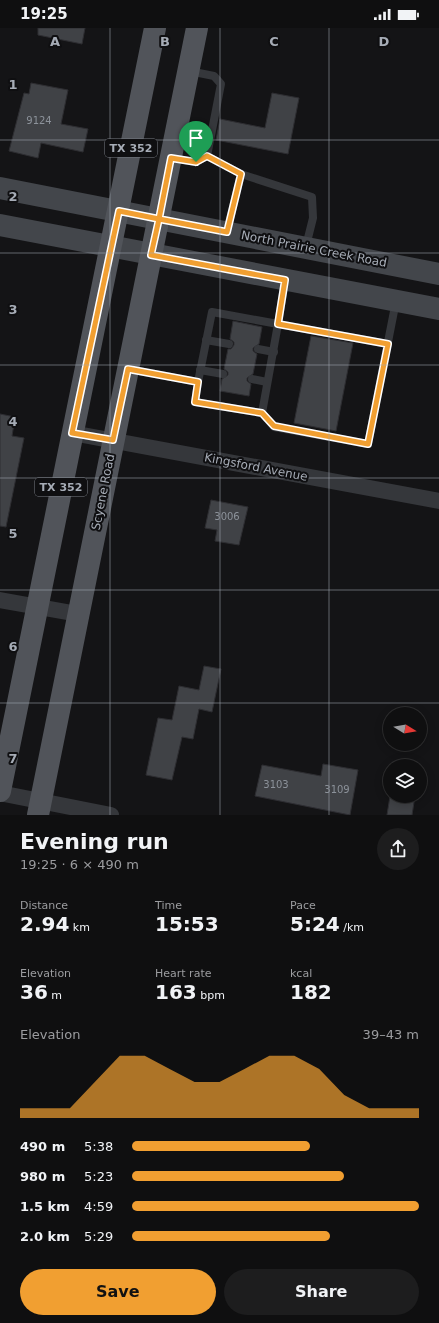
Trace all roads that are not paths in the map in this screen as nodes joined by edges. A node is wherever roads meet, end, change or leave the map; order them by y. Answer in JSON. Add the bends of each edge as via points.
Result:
{"nodes":[{"id":1,"x":155,"y":28,"type":"edge"},
{"id":2,"x":197,"y":28,"type":"edge"},
{"id":3,"x":189,"y":71,"type":"junction"},
{"id":4,"x":207,"y":156,"type":"junction"},
{"id":5,"x":171,"y":158,"type":"junction"},
{"id":6,"x":241,"y":174,"type":"junction"},
{"id":7,"x":0,"y":188,"type":"edge"},
{"id":8,"x":119,"y":211,"type":"junction"},
{"id":9,"x":159,"y":219,"type":"junction"},
{"id":10,"x":0,"y":225,"type":"edge"},
{"id":11,"x":227,"y":232,"type":"junction"},
{"id":12,"x":111,"y":247,"type":"junction"},
{"id":13,"x":305,"y":248,"type":"junction"},
{"id":14,"x":151,"y":255,"type":"junction"},
{"id":15,"x":439,"y":274,"type":"edge"},
{"id":16,"x":285,"y":280,"type":"junction"},
{"id":17,"x":396,"y":301,"type":"junction"},
{"id":18,"x":439,"y":309,"type":"edge"},
{"id":19,"x":278,"y":324,"type":"junction"},
{"id":20,"x":206,"y":340,"type":"junction"},
{"id":21,"x":229,"y":344,"type":"dead end"},
{"id":22,"x":388,"y":344,"type":"junction"},
{"id":23,"x":258,"y":349,"type":"dead end"},
{"id":24,"x":274,"y":352,"type":"junction"},
{"id":25,"x":128,"y":369,"type":"junction"},
{"id":26,"x":200,"y":370,"type":"junction"},
{"id":27,"x":223,"y":374,"type":"dead end"},
{"id":28,"x":252,"y":380,"type":"dead end"},
{"id":29,"x":198,"y":382,"type":"junction"},
{"id":30,"x":268,"y":382,"type":"junction"},
{"id":31,"x":262,"y":413,"type":"junction"},
{"id":32,"x":72,"y":433,"type":"junction"},
{"id":33,"x":113,"y":440,"type":"junction"},
{"id":34,"x":439,"y":501,"type":"edge"},
{"id":35,"x":0,"y":600,"type":"edge"},
{"id":36,"x":37,"y":607,"type":"junction"},
{"id":37,"x":78,"y":614,"type":"junction"},
{"id":38,"x":0,"y":792,"type":"edge"},
{"id":39,"x":39,"y":808,"type":"edge"},
{"id":40,"x":111,"y":815,"type":"edge"}],
"edges":[{"from":1,"to":8,"type":"main road","number":"TX 352"},
{"from":2,"to":3,"type":"main road","name":"Scyene Road","number":"TX 352"},
{"from":3,"to":4,"type":"lane","via":[[214,76],[221,84]]},
{"from":3,"to":5,"type":"main road","name":"Scyene Road","number":"TX 352"},
{"from":4,"to":5,"type":"lane","via":[[196,162]]},
{"from":4,"to":6,"type":"lane"},
{"from":5,"to":9,"type":"main road","name":"Scyene Road","number":"TX 352"},
{"from":6,"to":11,"type":"lane"},
{"from":6,"to":13,"type":"lane","via":[[312,197],[313,218]]},
{"from":7,"to":8,"type":"main road","name":"North Prairie Creek Road"},
{"from":8,"to":9,"type":"main road","name":"North Prairie Creek Road"},
{"from":8,"to":12,"type":"main road","number":"TX 352"},
{"from":9,"to":11,"type":"main road","name":"North Prairie Creek Road"},
{"from":9,"to":14,"type":"main road","name":"Scyene Road","number":"TX 352"},
{"from":10,"to":12,"type":"main road"},
{"from":11,"to":13,"type":"main road","name":"North Prairie Creek Road"},
{"from":12,"to":14,"type":"main road"},
{"from":12,"to":32,"type":"main road","number":"TX 352"},
{"from":13,"to":15,"type":"main road","name":"North Prairie Creek Road"},
{"from":14,"to":16,"type":"main road"},
{"from":14,"to":25,"type":"main road","name":"Scyene Road","number":"TX 352"},
{"from":16,"to":17,"type":"main road"},
{"from":16,"to":19,"type":"lane"},
{"from":17,"to":18,"type":"main road"},
{"from":17,"to":22,"type":"lane"},
{"from":19,"to":20,"type":"lane","via":[[212,312]]},
{"from":19,"to":22,"type":"lane"},
{"from":19,"to":24,"type":"lane"},
{"from":20,"to":21,"type":"lane"},
{"from":20,"to":26,"type":"lane"},
{"from":22,"to":31,"type":"lane","via":[[368,444],[274,426]]},
{"from":23,"to":24,"type":"lane"},
{"from":24,"to":30,"type":"lane"},
{"from":25,"to":29,"type":"lane"},
{"from":25,"to":33,"type":"main road","name":"Scyene Road","number":"TX 352"},
{"from":26,"to":27,"type":"lane"},
{"from":26,"to":29,"type":"lane"},
{"from":28,"to":30,"type":"lane"},
{"from":29,"to":31,"type":"lane","via":[[195,402]]},
{"from":30,"to":31,"type":"lane"},
{"from":32,"to":33,"type":"street","name":"Kingsford Avenue"},
{"from":32,"to":36,"type":"main road","number":"TX 352"},
{"from":33,"to":34,"type":"street","name":"Kingsford Avenue"},
{"from":33,"to":37,"type":"main road","name":"Scyene Road","number":"TX 352"},
{"from":35,"to":36,"type":"street"},
{"from":36,"to":37,"type":"street"},
{"from":36,"to":38,"type":"main road","number":"TX 352"},
{"from":37,"to":39,"type":"main road","name":"Scyene Road","number":"TX 352"},
{"from":38,"to":39,"type":"street"},
{"from":39,"to":40,"type":"street"}]}
